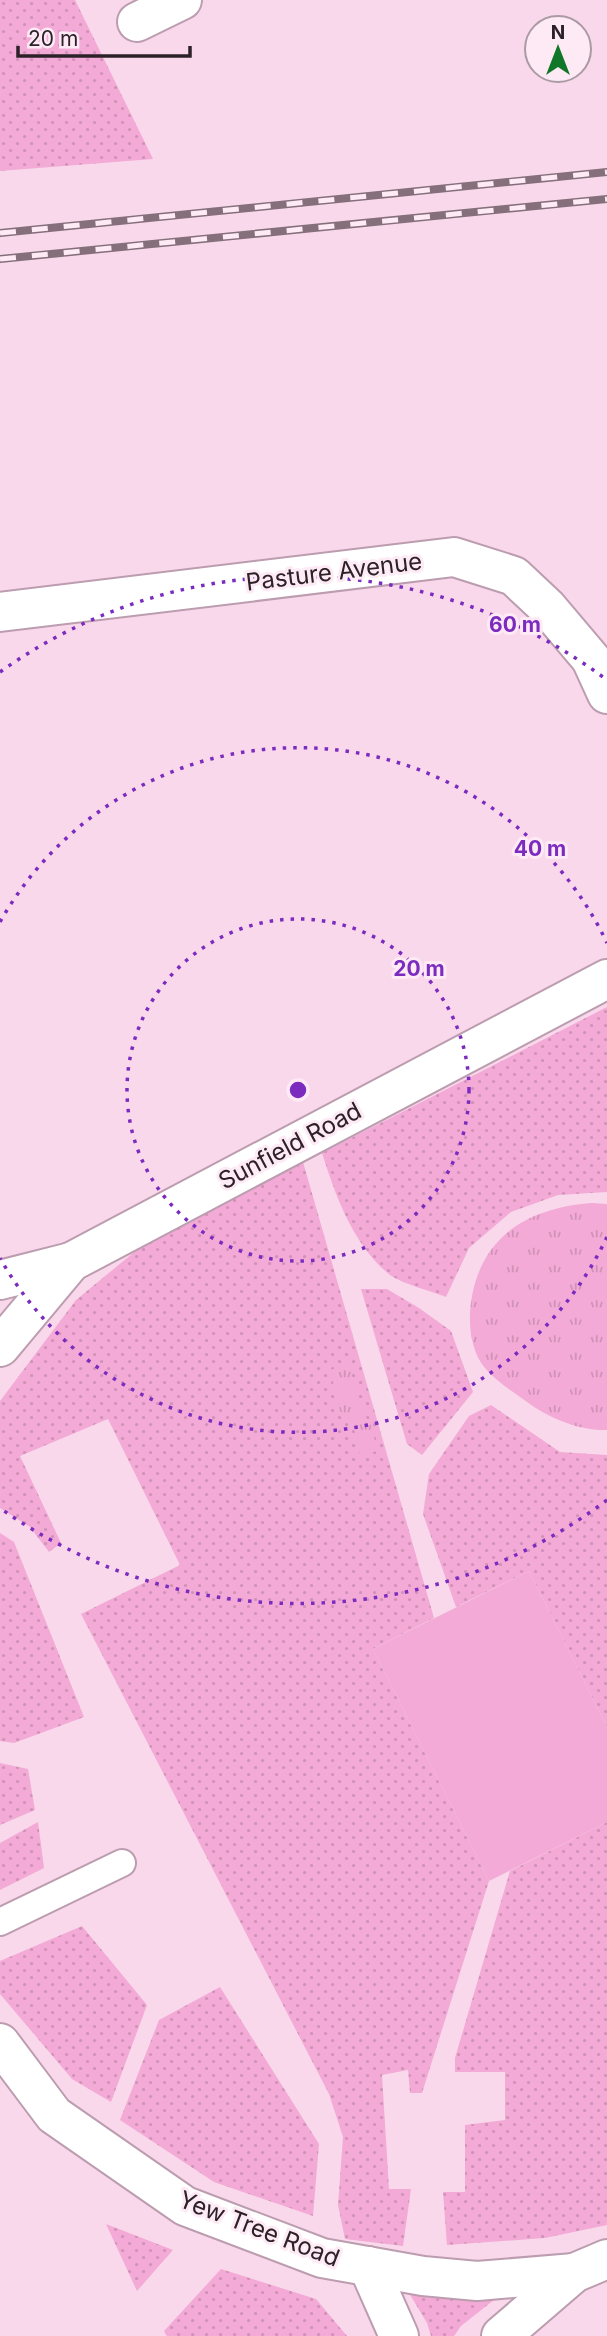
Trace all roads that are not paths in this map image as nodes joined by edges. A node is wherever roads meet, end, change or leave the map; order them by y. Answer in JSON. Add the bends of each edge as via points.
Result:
{"nodes":[{"id":1,"x":182,"y":0,"type":"edge"},
{"id":2,"x":137,"y":22,"type":"dead end"},
{"id":3,"x":0,"y":612,"type":"edge"},
{"id":4,"x":607,"y":694,"type":"edge"},
{"id":5,"x":607,"y":979,"type":"edge"},
{"id":6,"x":71,"y":1262,"type":"junction"},
{"id":7,"x":0,"y":1280,"type":"edge"},
{"id":8,"x":0,"y":1347,"type":"edge"},
{"id":9,"x":122,"y":1863,"type":"dead end"},
{"id":10,"x":0,"y":1922,"type":"edge"},
{"id":11,"x":0,"y":2043,"type":"edge"},
{"id":12,"x":368,"y":2266,"type":"junction"},
{"id":13,"x":591,"y":2266,"type":"edge"},
{"id":14,"x":399,"y":2336,"type":"edge"},
{"id":15,"x":500,"y":2336,"type":"edge"}],
"edges":[{"from":1,"to":2,"type":"street"},
{"from":3,"to":4,"type":"street","name":"Pasture Avenue","via":[[454,557],[514,576],[592,659]]},
{"from":5,"to":6,"type":"street","name":"Sunfield Road"},
{"from":6,"to":7,"type":"street"},
{"from":6,"to":8,"type":"street","name":"Sunfield Road"},
{"from":9,"to":10,"type":"lane"},
{"from":11,"to":12,"type":"street","name":"Yew Tree Road","via":[[54,2115],[185,2206],[322,2258]]},
{"from":12,"to":13,"type":"street","name":"Yew Tree Road","via":[[477,2281]]},
{"from":12,"to":14,"type":"street","name":"Yew Tree Road"},
{"from":13,"to":15,"type":"street","name":"Yew Tree Road"}]}
